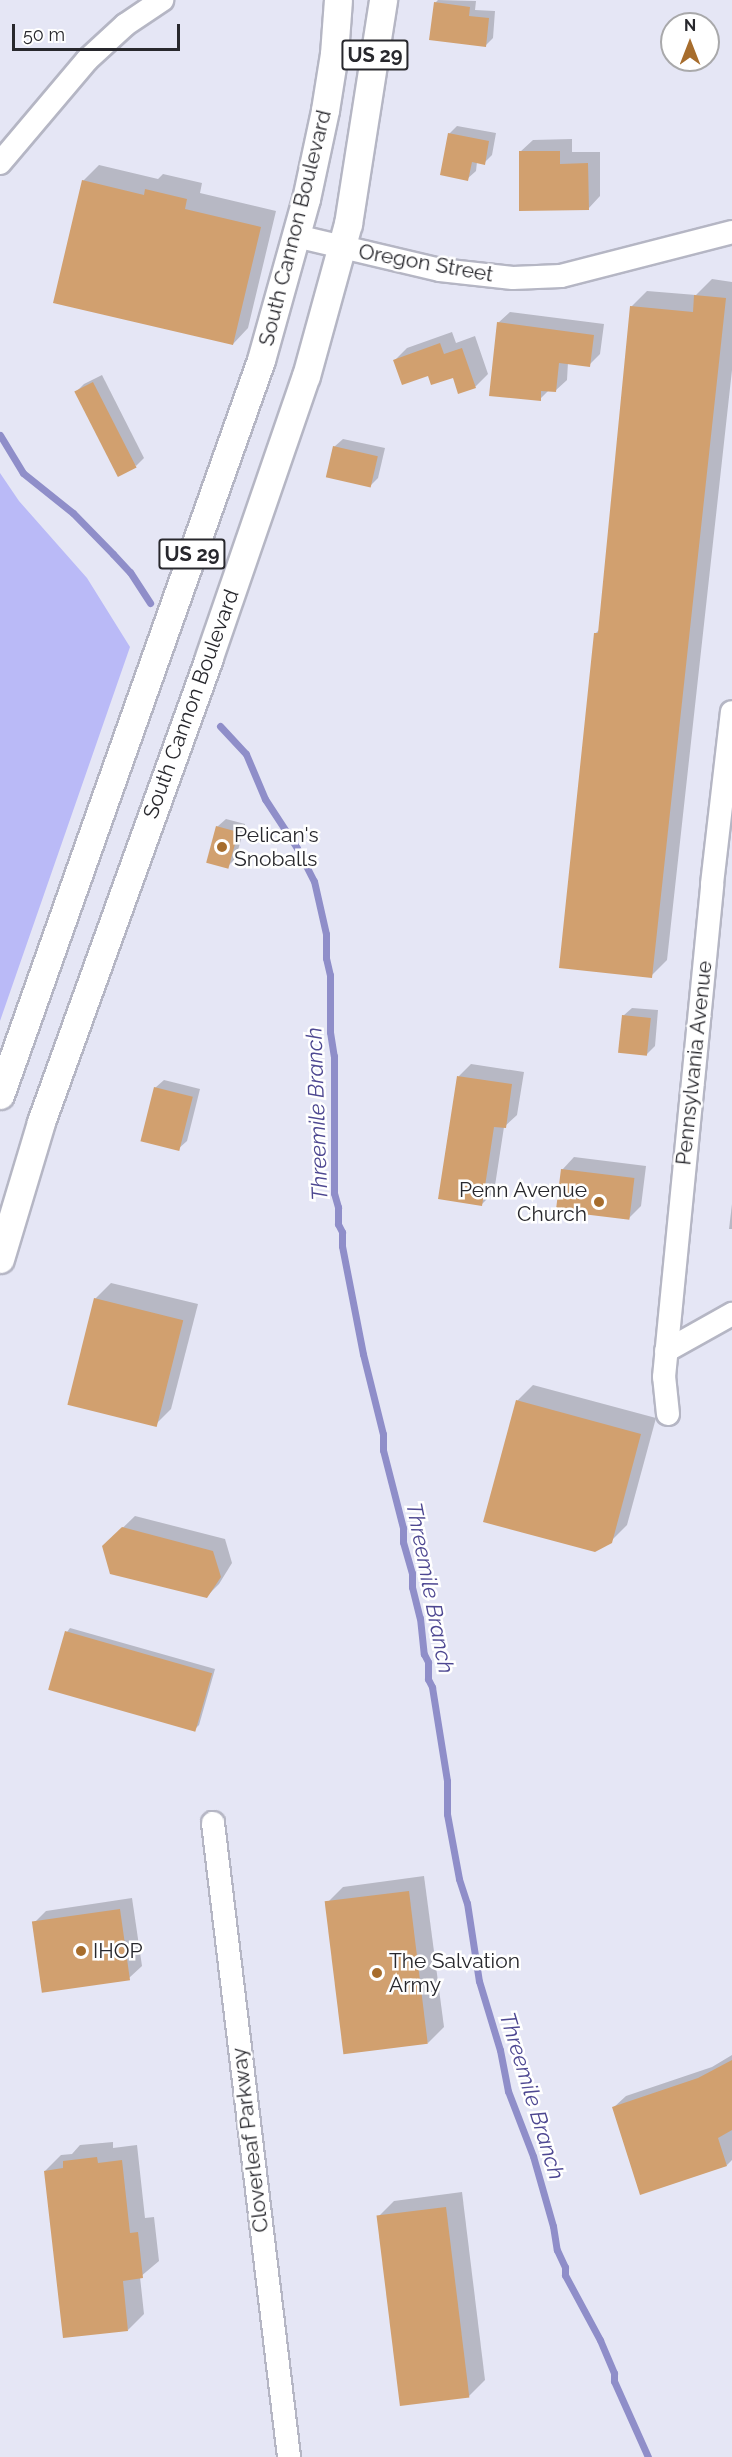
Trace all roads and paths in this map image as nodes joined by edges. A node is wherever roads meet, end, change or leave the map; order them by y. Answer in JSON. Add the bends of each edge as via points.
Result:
{"nodes":[{"id":1,"x":162,"y":0,"type":"edge"},
{"id":2,"x":338,"y":0,"type":"edge"},
{"id":3,"x":383,"y":0,"type":"edge"},
{"id":4,"x":0,"y":163,"type":"edge"},
{"id":5,"x":732,"y":232,"type":"edge"},
{"id":6,"x":296,"y":236,"type":"junction"},
{"id":7,"x":341,"y":248,"type":"junction"},
{"id":8,"x":732,"y":712,"type":"edge"},
{"id":9,"x":728,"y":782,"type":"edge"},
{"id":10,"x":0,"y":1095,"type":"edge"},
{"id":11,"x":0,"y":1259,"type":"edge"},
{"id":12,"x":732,"y":1314,"type":"edge"},
{"id":13,"x":666,"y":1351,"type":"junction"},
{"id":14,"x":668,"y":1414,"type":"dead end"},
{"id":15,"x":213,"y":1823,"type":"dead end"},
{"id":16,"x":290,"y":2457,"type":"edge"}],
"edges":[{"from":1,"to":4,"type":"street","via":[[87,60]]},
{"from":2,"to":6,"type":"main road","name":"South Cannon Boulevard","number":"US 29","via":[[325,110]]},
{"from":3,"to":7,"type":"main road","name":"South Cannon Boulevard","number":"US 29"},
{"from":5,"to":7,"type":"street","name":"Oregon Street","via":[[561,276],[513,278],[440,270]]},
{"from":6,"to":7,"type":"street","name":"Oregon Street"},
{"from":6,"to":10,"type":"main road","name":"South Cannon Boulevard","number":"US 29","via":[[261,360]]},
{"from":7,"to":11,"type":"main road","name":"South Cannon Boulevard","number":"US 29","via":[[306,376],[41,1122]]},
{"from":8,"to":9,"type":"street","name":"Pennsylvania Avenue"},
{"from":9,"to":13,"type":"street","name":"Pennsylvania Avenue"},
{"from":12,"to":13,"type":"street"},
{"from":13,"to":14,"type":"street","name":"Pennsylvania Avenue"},
{"from":15,"to":16,"type":"street","name":"Cloverleaf Parkway"}]}
